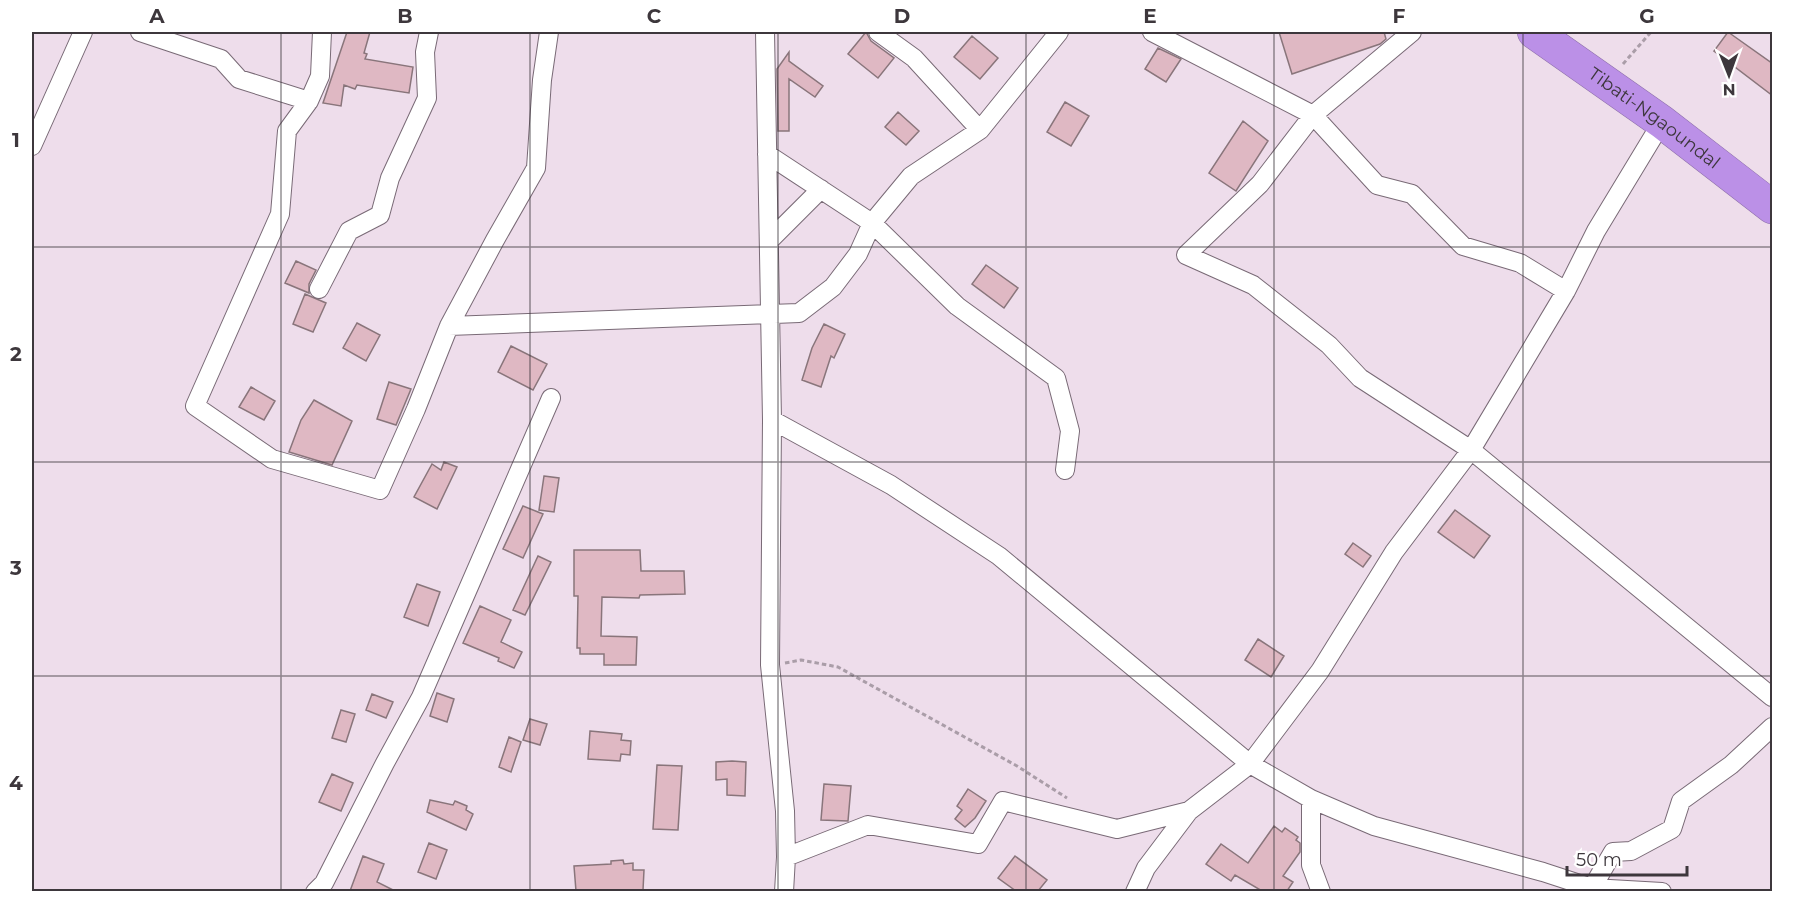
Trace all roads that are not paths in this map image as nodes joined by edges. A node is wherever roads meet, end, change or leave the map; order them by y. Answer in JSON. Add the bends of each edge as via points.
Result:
{"nodes":[{"id":1,"x":83,"y":32,"type":"edge"},
{"id":2,"x":140,"y":32,"type":"edge"},
{"id":3,"x":322,"y":32,"type":"edge"},
{"id":4,"x":429,"y":32,"type":"edge"},
{"id":5,"x":549,"y":32,"type":"edge"},
{"id":6,"x":765,"y":32,"type":"edge"},
{"id":7,"x":878,"y":32,"type":"edge"},
{"id":8,"x":1059,"y":32,"type":"edge"},
{"id":9,"x":1152,"y":32,"type":"edge"},
{"id":10,"x":1412,"y":32,"type":"edge"},
{"id":11,"x":1534,"y":32,"type":"edge"},
{"id":12,"x":309,"y":101,"type":"junction"},
{"id":13,"x":1313,"y":116,"type":"junction"},
{"id":14,"x":1662,"y":122,"type":"junction"},
{"id":15,"x":980,"y":130,"type":"junction"},
{"id":16,"x":32,"y":146,"type":"edge"},
{"id":17,"x":767,"y":154,"type":"junction"},
{"id":18,"x":821,"y":189,"type":"junction"},
{"id":19,"x":1773,"y":207,"type":"edge"},
{"id":20,"x":872,"y":223,"type":"junction"},
{"id":21,"x":769,"y":241,"type":"junction"},
{"id":22,"x":320,"y":289,"type":"dead end"},
{"id":23,"x":1566,"y":291,"type":"junction"},
{"id":24,"x":770,"y":314,"type":"junction"},
{"id":25,"x":449,"y":326,"type":"junction"},
{"id":26,"x":551,"y":398,"type":"dead end"},
{"id":27,"x":772,"y":420,"type":"junction"},
{"id":28,"x":1471,"y":450,"type":"junction"},
{"id":29,"x":1065,"y":470,"type":"dead end"},
{"id":30,"x":1773,"y":697,"type":"edge"},
{"id":31,"x":1773,"y":727,"type":"edge"},
{"id":32,"x":1250,"y":764,"type":"junction"},
{"id":33,"x":1311,"y":799,"type":"junction"},
{"id":34,"x":1189,"y":811,"type":"junction"},
{"id":35,"x":786,"y":857,"type":"junction"},
{"id":36,"x":1592,"y":888,"type":"junction"},
{"id":37,"x":315,"y":891,"type":"edge"},
{"id":38,"x":784,"y":891,"type":"edge"},
{"id":39,"x":1135,"y":891,"type":"edge"},
{"id":40,"x":1321,"y":891,"type":"edge"},
{"id":41,"x":1662,"y":891,"type":"edge"}],
"edges":[{"from":1,"to":16,"type":"street"},
{"from":2,"to":12,"type":"street","via":[[221,59],[238,79]]},
{"from":3,"to":12,"type":"street","via":[[320,76]]},
{"from":4,"to":22,"type":"street","via":[[425,51],[427,98],[390,178],[380,215],[349,231]]},
{"from":5,"to":25,"type":"street","via":[[536,168]]},
{"from":6,"to":17,"type":"street"},
{"from":7,"to":15,"type":"street","via":[[914,58]]},
{"from":8,"to":15,"type":"street"},
{"from":9,"to":13,"type":"street"},
{"from":10,"to":13,"type":"street"},
{"from":11,"to":14,"type":"highway","name":"Tibati-Ngaoundal"},
{"from":12,"to":25,"type":"street","via":[[287,131],[280,214],[195,406],[272,459],[380,490]]},
{"from":13,"to":23,"type":"street","via":[[1377,185],[1412,194],[1462,246],[1520,263]]},
{"from":13,"to":28,"type":"street","via":[[1260,184],[1186,255],[1253,285],[1329,345],[1360,378]]},
{"from":14,"to":19,"type":"highway","name":"Tibati-Ngaoundal"},
{"from":14,"to":23,"type":"street","via":[[1596,231]]},
{"from":15,"to":20,"type":"street","via":[[911,176]]},
{"from":17,"to":18,"type":"street"},
{"from":17,"to":21,"type":"street"},
{"from":18,"to":20,"type":"street"},
{"from":18,"to":21,"type":"street"},
{"from":20,"to":24,"type":"street","via":[[858,254],[833,287],[799,313]]},
{"from":20,"to":29,"type":"street","via":[[957,306],[1056,378],[1070,432]]},
{"from":21,"to":24,"type":"street"},
{"from":23,"to":28,"type":"street"},
{"from":24,"to":25,"type":"street"},
{"from":24,"to":27,"type":"street"},
{"from":26,"to":37,"type":"street","via":[[421,697],[324,883]]},
{"from":27,"to":32,"type":"street","via":[[891,485],[999,556]]},
{"from":27,"to":35,"type":"street","via":[[770,665],[786,811]]},
{"from":28,"to":30,"type":"street"},
{"from":28,"to":32,"type":"street","via":[[1394,552],[1320,671]]},
{"from":31,"to":36,"type":"street","via":[[1731,765],[1681,801],[1672,829],[1631,851],[1612,852]]},
{"from":32,"to":33,"type":"street"},
{"from":32,"to":34,"type":"street"},
{"from":33,"to":36,"type":"street","via":[[1374,826]]},
{"from":33,"to":40,"type":"street","via":[[1311,865]]},
{"from":34,"to":35,"type":"street","via":[[1117,829],[1003,801],[978,844],[868,825]]},
{"from":34,"to":39,"type":"street","via":[[1146,868]]},
{"from":35,"to":38,"type":"street"},
{"from":36,"to":41,"type":"street"}]}
